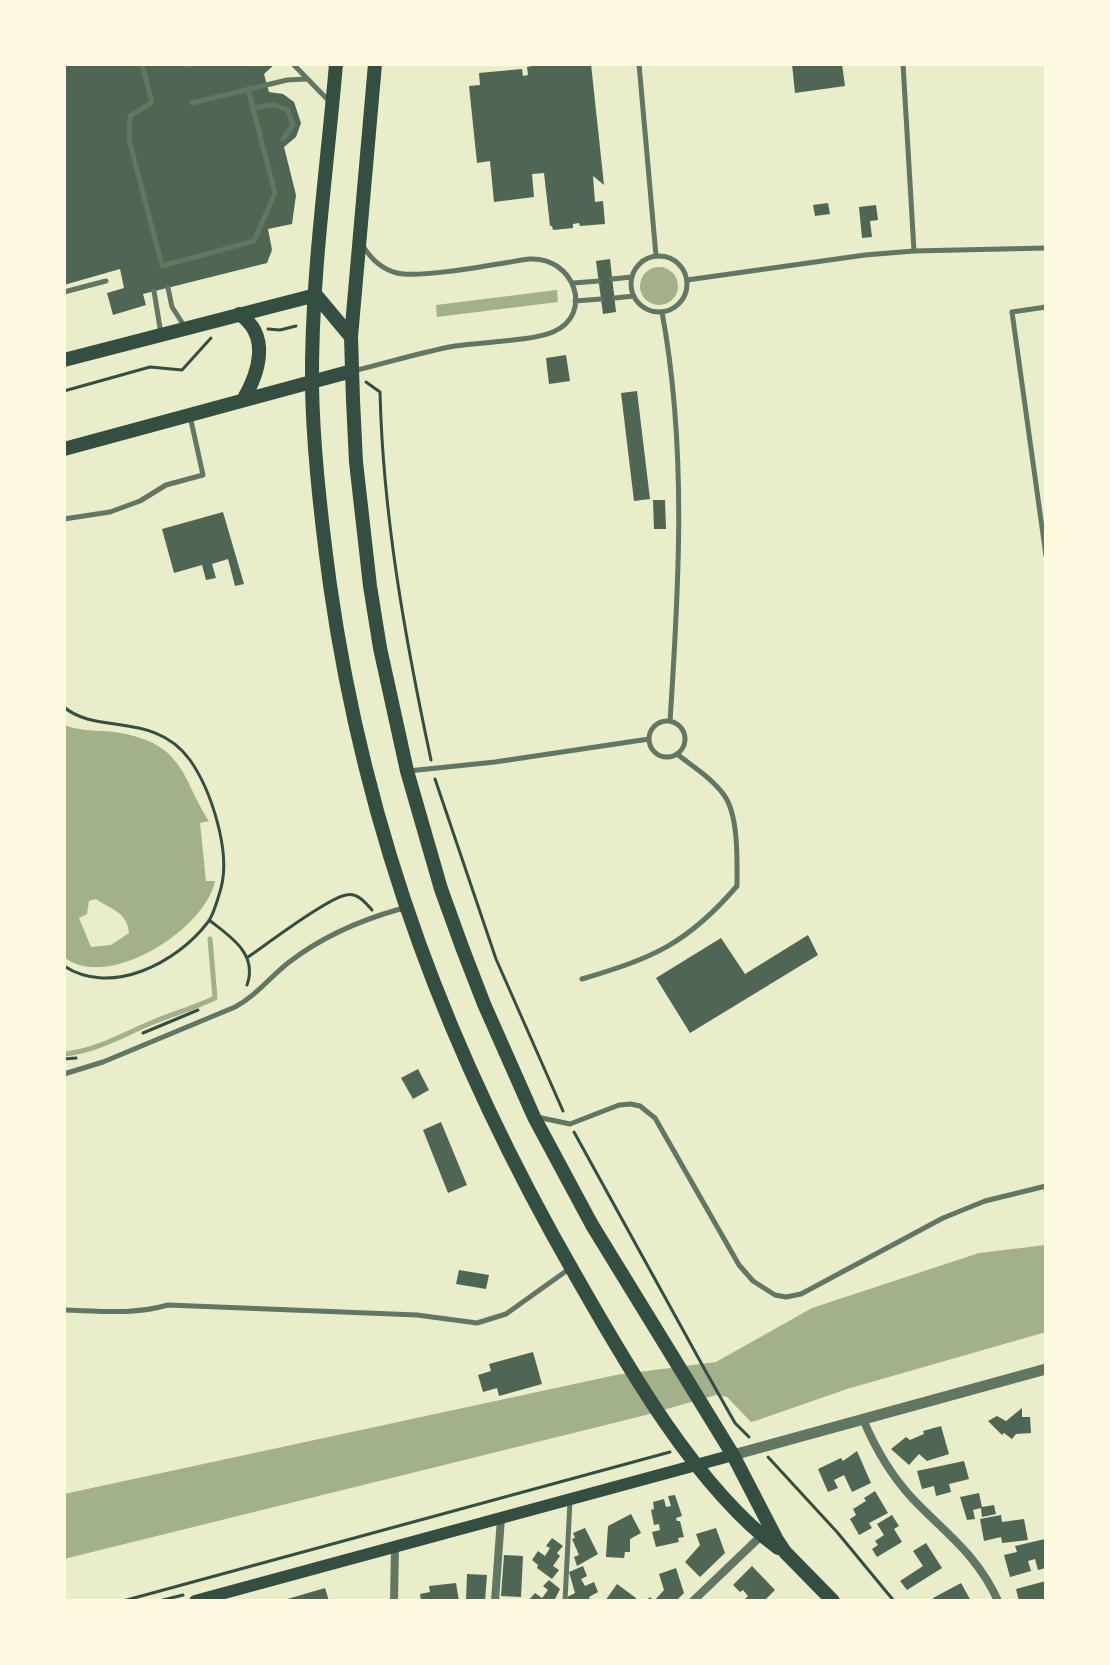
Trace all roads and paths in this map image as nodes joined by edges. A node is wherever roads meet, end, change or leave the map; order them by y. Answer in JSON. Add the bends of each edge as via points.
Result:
{"nodes":[{"id":1,"x":142,"y":64,"type":"edge"},
{"id":2,"x":251,"y":64,"type":"edge"},
{"id":3,"x":263,"y":64,"type":"edge"},
{"id":4,"x":293,"y":64,"type":"edge"},
{"id":5,"x":336,"y":64,"type":"edge"},
{"id":6,"x":375,"y":64,"type":"edge"},
{"id":7,"x":639,"y":64,"type":"edge"},
{"id":8,"x":903,"y":64,"type":"edge"},
{"id":9,"x":306,"y":79,"type":"junction"},
{"id":10,"x":248,"y":89,"type":"junction"},
{"id":11,"x":192,"y":103,"type":"dead end"},
{"id":12,"x":333,"y":105,"type":"junction"},
{"id":13,"x":253,"y":109,"type":"junction"},
{"id":14,"x":283,"y":139,"type":"dead end"},
{"id":15,"x":361,"y":242,"type":"junction"},
{"id":16,"x":1046,"y":248,"type":"edge"},
{"id":17,"x":914,"y":251,"type":"junction"},
{"id":18,"x":656,"y":256,"type":"junction"},
{"id":19,"x":632,"y":277,"type":"junction"},
{"id":20,"x":612,"y":279,"type":"dead end"},
{"id":21,"x":687,"y":280,"type":"junction"},
{"id":22,"x":106,"y":281,"type":"dead end"},
{"id":23,"x":599,"y":281,"type":"dead end"},
{"id":24,"x":573,"y":283,"type":"junction"},
{"id":25,"x":168,"y":288,"type":"dead end"},
{"id":26,"x":154,"y":291,"type":"dead end"},
{"id":27,"x":64,"y":292,"type":"edge"},
{"id":28,"x":316,"y":295,"type":"junction"},
{"id":29,"x":634,"y":296,"type":"junction"},
{"id":30,"x":614,"y":298,"type":"dead end"},
{"id":31,"x":601,"y":299,"type":"dead end"},
{"id":32,"x":575,"y":301,"type":"junction"},
{"id":33,"x":1046,"y":307,"type":"edge"},
{"id":34,"x":662,"y":312,"type":"junction"},
{"id":35,"x":239,"y":314,"type":"junction"},
{"id":36,"x":252,"y":326,"type":"junction"},
{"id":37,"x":296,"y":326,"type":"dead end"},
{"id":38,"x":186,"y":328,"type":"junction"},
{"id":39,"x":224,"y":334,"type":"dead end"},
{"id":40,"x":161,"y":335,"type":"junction"},
{"id":41,"x":351,"y":337,"type":"junction"},
{"id":42,"x":64,"y":360,"type":"edge"},
{"id":43,"x":352,"y":371,"type":"junction"},
{"id":44,"x":312,"y":383,"type":"junction"},
{"id":45,"x":64,"y":391,"type":"edge"},
{"id":46,"x":243,"y":400,"type":"junction"},
{"id":47,"x":189,"y":414,"type":"junction"},
{"id":48,"x":64,"y":449,"type":"edge"},
{"id":49,"x":64,"y":519,"type":"edge"},
{"id":50,"x":1046,"y":556,"type":"edge"},
{"id":51,"x":64,"y":707,"type":"edge"},
{"id":52,"x":670,"y":721,"type":"junction"},
{"id":53,"x":649,"y":739,"type":"junction"},
{"id":54,"x":677,"y":754,"type":"junction"},
{"id":55,"x":432,"y":768,"type":"junction"},
{"id":56,"x":407,"y":771,"type":"junction"},
{"id":57,"x":408,"y":914,"type":"junction"},
{"id":58,"x":377,"y":915,"type":"junction"},
{"id":59,"x":209,"y":920,"type":"junction"},
{"id":60,"x":248,"y":957,"type":"junction"},
{"id":61,"x":64,"y":966,"type":"edge"},
{"id":62,"x":582,"y":979,"type":"dead end"},
{"id":63,"x":246,"y":989,"type":"dead end"},
{"id":64,"x":204,"y":1008,"type":"dead end"},
{"id":65,"x":139,"y":1034,"type":"dead end"},
{"id":66,"x":85,"y":1058,"type":"dead end"},
{"id":67,"x":64,"y":1059,"type":"edge"},
{"id":68,"x":64,"y":1074,"type":"edge"},
{"id":69,"x":534,"y":1117,"type":"junction"},
{"id":70,"x":570,"y":1124,"type":"junction"},
{"id":71,"x":1046,"y":1186,"type":"edge"},
{"id":72,"x":571,"y":1268,"type":"junction"},
{"id":73,"x":64,"y":1310,"type":"edge"},
{"id":74,"x":1046,"y":1369,"type":"edge"},
{"id":75,"x":863,"y":1419,"type":"junction"},
{"id":76,"x":685,"y":1448,"type":"junction"},
{"id":77,"x":760,"y":1448,"type":"junction"},
{"id":78,"x":733,"y":1455,"type":"junction"},
{"id":79,"x":697,"y":1465,"type":"junction"},
{"id":80,"x":570,"y":1500,"type":"junction"},
{"id":81,"x":501,"y":1518,"type":"junction"},
{"id":82,"x":762,"y":1535,"type":"junction"},
{"id":83,"x":395,"y":1547,"type":"junction"},
{"id":84,"x":785,"y":1552,"type":"junction"},
{"id":85,"x":123,"y":1601,"type":"edge"},
{"id":86,"x":195,"y":1601,"type":"edge"},
{"id":87,"x":394,"y":1601,"type":"edge"},
{"id":88,"x":495,"y":1601,"type":"edge"},
{"id":89,"x":565,"y":1601,"type":"edge"},
{"id":90,"x":693,"y":1601,"type":"edge"},
{"id":91,"x":833,"y":1601,"type":"edge"},
{"id":92,"x":894,"y":1601,"type":"edge"},
{"id":93,"x":998,"y":1601,"type":"edge"}],
"edges":[{"from":1,"to":13,"type":"lane","via":[[152,102],[130,116],[129,139],[162,266],[254,241],[275,193]]},
{"from":2,"to":3,"type":"lane"},
{"from":4,"to":9,"type":"lane"},
{"from":5,"to":12,"type":"main road"},
{"from":6,"to":15,"type":"main road"},
{"from":7,"to":18,"type":"lane"},
{"from":8,"to":17,"type":"lane"},
{"from":9,"to":10,"type":"lane"},
{"from":9,"to":12,"type":"lane"},
{"from":10,"to":11,"type":"lane"},
{"from":10,"to":13,"type":"lane"},
{"from":12,"to":28,"type":"main road"},
{"from":13,"to":14,"type":"lane","via":[[274,105],[288,110],[293,125]]},
{"from":15,"to":24,"type":"lane","via":[[377,263],[400,274],[538,259],[563,269]]},
{"from":15,"to":41,"type":"main road"},
{"from":16,"to":17,"type":"lane"},
{"from":17,"to":21,"type":"lane"},
{"from":18,"to":19,"type":"lane","via":[[641,263]]},
{"from":18,"to":21,"type":"lane","via":[[673,260]]},
{"from":19,"to":20,"type":"lane"},
{"from":19,"to":29,"type":"lane"},
{"from":21,"to":34,"type":"lane","via":[[679,305]]},
{"from":22,"to":27,"type":"lane"},
{"from":23,"to":24,"type":"lane"},
{"from":24,"to":32,"type":"lane"},
{"from":25,"to":38,"type":"lane","via":[[172,307]]},
{"from":26,"to":40,"type":"lane"},
{"from":28,"to":35,"type":"main road"},
{"from":28,"to":41,"type":"main road"},
{"from":28,"to":44,"type":"main road"},
{"from":29,"to":30,"type":"lane"},
{"from":29,"to":34,"type":"lane","via":[[646,309]]},
{"from":31,"to":32,"type":"lane"},
{"from":32,"to":43,"type":"lane","via":[[565,324],[550,333],[454,346]]},
{"from":33,"to":50,"type":"lane","via":[[1012,312]]},
{"from":34,"to":52,"type":"lane","via":[[679,491],[680,569]]},
{"from":35,"to":36,"type":"main road"},
{"from":35,"to":38,"type":"main road"},
{"from":36,"to":37,"type":"path"},
{"from":36,"to":46,"type":"main road","via":[[259,362]]},
{"from":38,"to":40,"type":"main road"},
{"from":39,"to":45,"type":"path","via":[[210,338],[182,370],[150,367]]},
{"from":40,"to":42,"type":"main road"},
{"from":41,"to":43,"type":"main road"},
{"from":43,"to":44,"type":"main road"},
{"from":43,"to":55,"type":"path","via":[[380,392],[381,457],[407,645]]},
{"from":43,"to":56,"type":"main road","via":[[368,571]]},
{"from":44,"to":46,"type":"main road"},
{"from":44,"to":57,"type":"main road","via":[[324,540],[343,666],[370,787]]},
{"from":46,"to":47,"type":"main road"},
{"from":47,"to":48,"type":"main road"},
{"from":47,"to":49,"type":"lane","via":[[203,475],[166,485],[110,512]]},
{"from":51,"to":59,"type":"path","via":[[81,717],[154,733],[189,759],[222,841],[222,885]]},
{"from":52,"to":53,"type":"lane","via":[[655,725]]},
{"from":52,"to":54,"type":"lane","via":[[685,735]]},
{"from":53,"to":54,"type":"lane","via":[[661,756]]},
{"from":53,"to":55,"type":"lane"},
{"from":54,"to":62,"type":"lane","via":[[717,787],[730,806],[737,886],[685,938],[640,962]]},
{"from":55,"to":56,"type":"lane"},
{"from":55,"to":70,"type":"path","via":[[496,959]]},
{"from":56,"to":69,"type":"main road","via":[[462,947]]},
{"from":57,"to":58,"type":"lane","via":[[400,909]]},
{"from":57,"to":72,"type":"main road","via":[[481,1100]]},
{"from":58,"to":60,"type":"path","via":[[362,898],[344,894]]},
{"from":58,"to":68,"type":"lane","via":[[309,947],[249,1000]]},
{"from":59,"to":60,"type":"path"},
{"from":59,"to":61,"type":"path","via":[[171,956],[147,969],[94,978]]},
{"from":60,"to":63,"type":"path","via":[[251,974]]},
{"from":64,"to":65,"type":"path"},
{"from":66,"to":67,"type":"path"},
{"from":69,"to":70,"type":"lane"},
{"from":69,"to":78,"type":"main road","via":[[592,1225]]},
{"from":70,"to":71,"type":"lane","via":[[619,1105],[640,1106],[655,1118],[739,1265],[765,1291],[786,1297],[801,1294],[943,1218]]},
{"from":70,"to":77,"type":"path","via":[[715,1389],[735,1423]]},
{"from":72,"to":73,"type":"lane","via":[[506,1314],[477,1323],[417,1315],[168,1305],[119,1313]]},
{"from":72,"to":76,"type":"main road","via":[[620,1354]]},
{"from":74,"to":75,"type":"street"},
{"from":75,"to":77,"type":"street"},
{"from":75,"to":93,"type":"street","via":[[891,1473],[972,1557]]},
{"from":76,"to":79,"type":"main road"},
{"from":76,"to":85,"type":"path"},
{"from":77,"to":78,"type":"street"},
{"from":77,"to":92,"type":"path"},
{"from":78,"to":79,"type":"main road"},
{"from":78,"to":84,"type":"main road"},
{"from":79,"to":80,"type":"main road"},
{"from":79,"to":82,"type":"main road"},
{"from":80,"to":81,"type":"main road"},
{"from":80,"to":89,"type":"lane"},
{"from":81,"to":83,"type":"main road"},
{"from":81,"to":88,"type":"street"},
{"from":82,"to":84,"type":"main road"},
{"from":82,"to":90,"type":"street"},
{"from":83,"to":86,"type":"main road"},
{"from":83,"to":87,"type":"street"},
{"from":84,"to":91,"type":"main road"}]}
